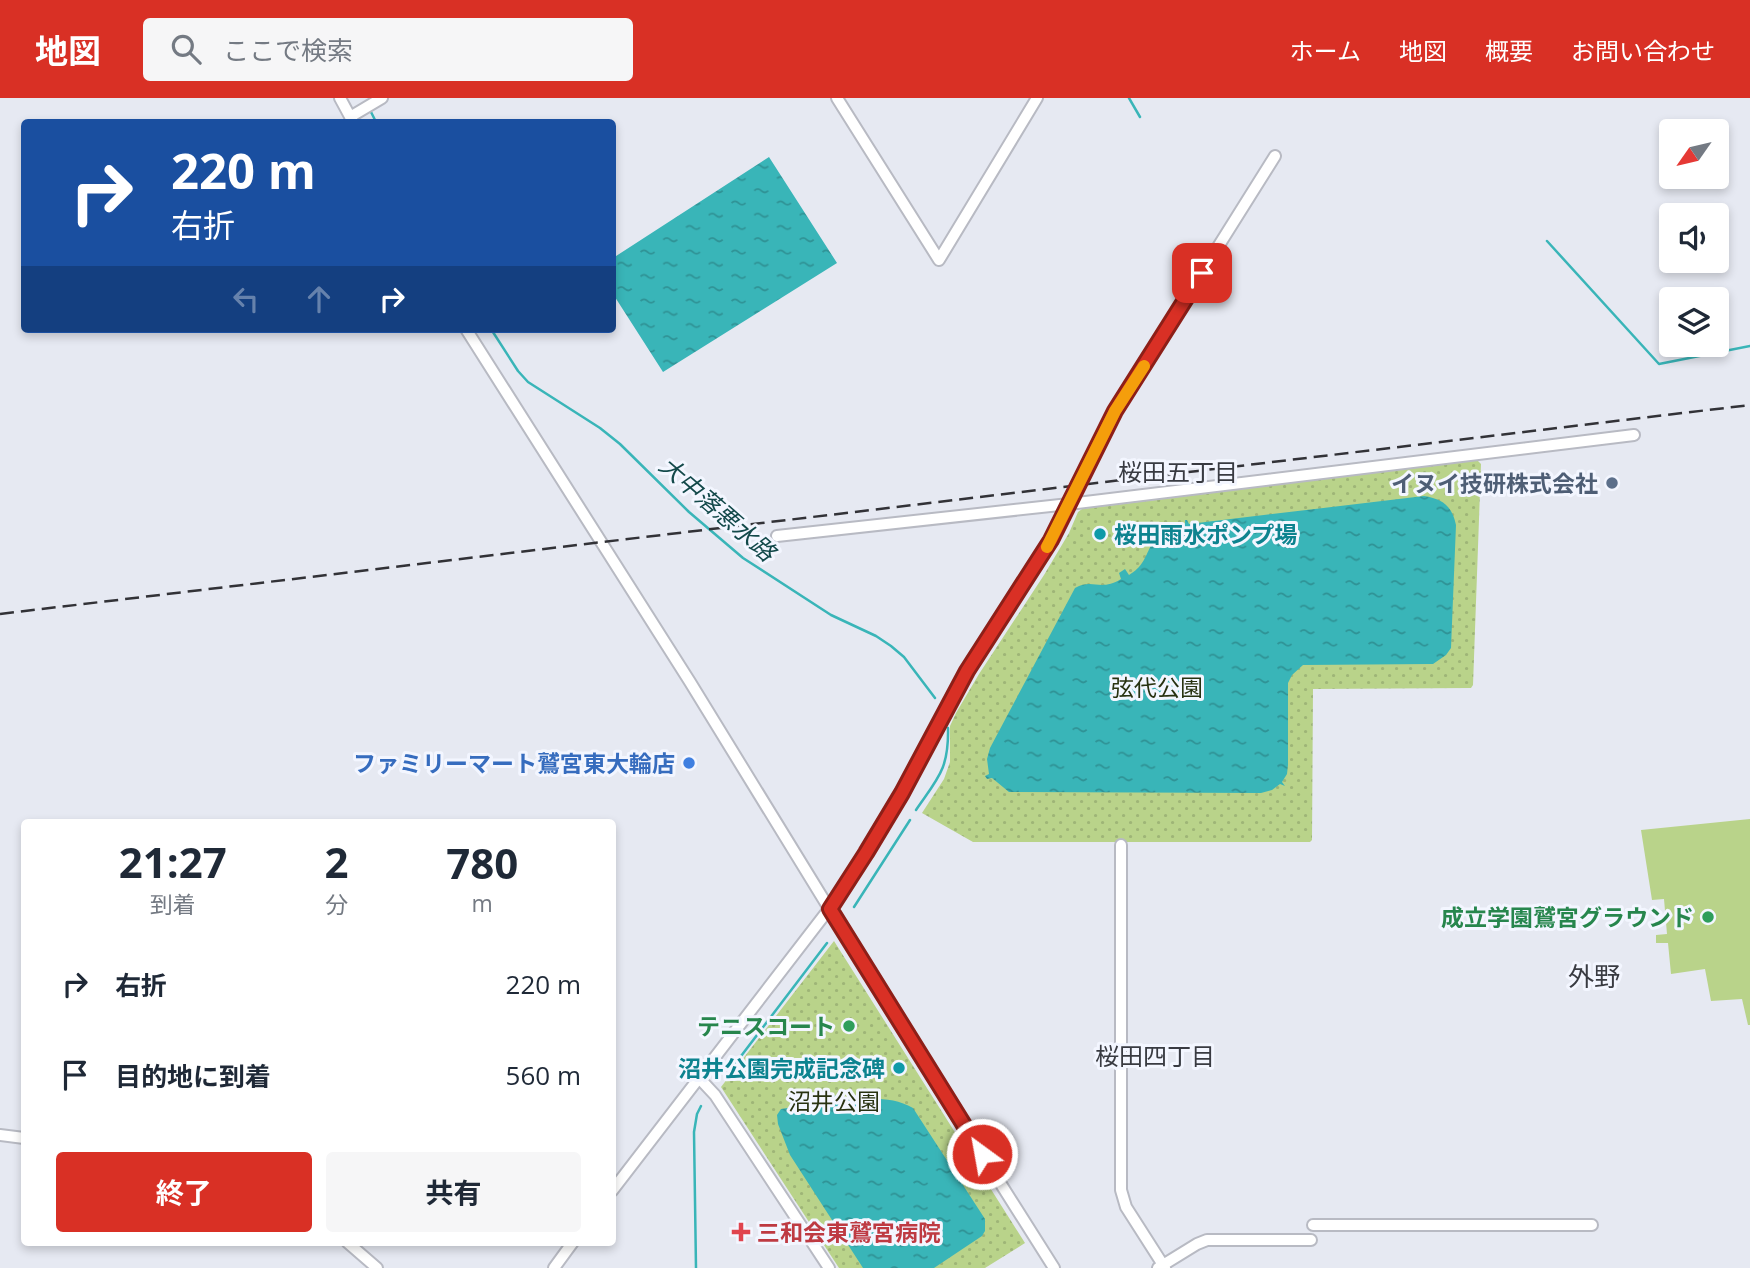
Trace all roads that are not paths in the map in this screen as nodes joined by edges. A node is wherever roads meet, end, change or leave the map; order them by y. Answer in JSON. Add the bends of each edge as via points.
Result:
{"nodes":[{"id":1,"x":340,"y":98,"type":"edge"},
{"id":2,"x":837,"y":98,"type":"edge"},
{"id":3,"x":1037,"y":98,"type":"edge"},
{"id":4,"x":377,"y":101,"type":"edge"},
{"id":5,"x":351,"y":119,"type":"edge"},
{"id":6,"x":353,"y":119,"type":"edge"},
{"id":7,"x":1275,"y":156,"type":"dead end"},
{"id":8,"x":469,"y":333,"type":"edge"},
{"id":9,"x":1634,"y":435,"type":"dead end"},
{"id":10,"x":1069,"y":504,"type":"junction"},
{"id":11,"x":777,"y":536,"type":"dead end"},
{"id":12,"x":1121,"y":845,"type":"dead end"},
{"id":13,"x":830,"y":909,"type":"junction"},
{"id":14,"x":700,"y":1079,"type":"junction"},
{"id":15,"x":0,"y":1135,"type":"edge"},
{"id":16,"x":21,"y":1138,"type":"edge"},
{"id":17,"x":616,"y":1186,"type":"edge"},
{"id":18,"x":1313,"y":1225,"type":"dead end"},
{"id":19,"x":1592,"y":1225,"type":"dead end"},
{"id":20,"x":1311,"y":1240,"type":"dead end"},
{"id":21,"x":352,"y":1246,"type":"edge"},
{"id":22,"x":570,"y":1246,"type":"edge"},
{"id":23,"x":1162,"y":1267,"type":"edge"},
{"id":24,"x":377,"y":1268,"type":"edge"},
{"id":25,"x":554,"y":1268,"type":"edge"},
{"id":26,"x":829,"y":1268,"type":"edge"},
{"id":27,"x":1054,"y":1268,"type":"edge"}],
"edges":[{"from":1,"to":5,"type":"street"},
{"from":2,"to":3,"type":"street","via":[[939,260]]},
{"from":4,"to":6,"type":"street"},
{"from":7,"to":10,"type":"street","via":[[1115,411]]},
{"from":8,"to":13,"type":"street"},
{"from":9,"to":10,"type":"street"},
{"from":10,"to":11,"type":"street"},
{"from":10,"to":13,"type":"street"},
{"from":12,"to":23,"type":"street","via":[[1120,1178],[1126,1207]]},
{"from":13,"to":14,"type":"street"},
{"from":13,"to":27,"type":"street"},
{"from":14,"to":17,"type":"street"},
{"from":14,"to":26,"type":"street"},
{"from":15,"to":16,"type":"street"},
{"from":18,"to":19,"type":"street"},
{"from":20,"to":23,"type":"street","via":[[1207,1240]]},
{"from":21,"to":24,"type":"street"},
{"from":22,"to":25,"type":"street"}]}
